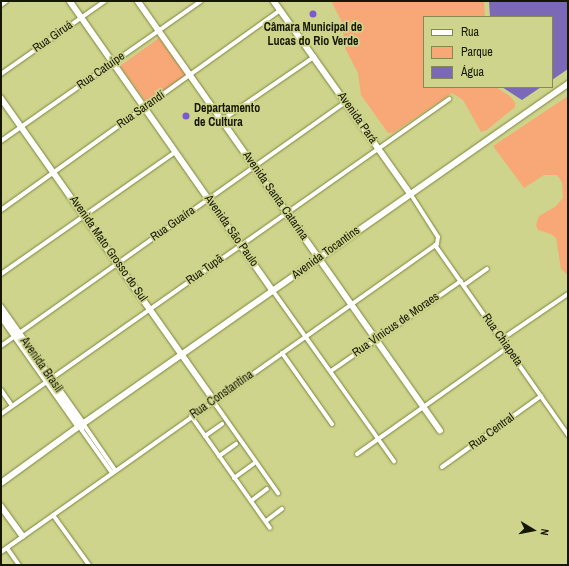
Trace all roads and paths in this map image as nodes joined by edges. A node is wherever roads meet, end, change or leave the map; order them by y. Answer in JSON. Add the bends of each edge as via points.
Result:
{"nodes":[{"id":1,"x":5,"y":1,"type":"edge"},
{"id":2,"x":70,"y":1,"type":"edge"},
{"id":3,"x":105,"y":1,"type":"edge"},
{"id":4,"x":138,"y":1,"type":"edge"},
{"id":5,"x":201,"y":1,"type":"edge"},
{"id":6,"x":274,"y":1,"type":"edge"},
{"id":7,"x":1,"y":4,"type":"edge"},
{"id":8,"x":280,"y":10,"type":"junction"},
{"id":9,"x":81,"y":17,"type":"junction"},
{"id":10,"x":159,"y":31,"type":"junction"},
{"id":11,"x":314,"y":57,"type":"junction"},
{"id":12,"x":113,"y":64,"type":"junction"},
{"id":13,"x":1,"y":74,"type":"edge"},
{"id":14,"x":190,"y":76,"type":"junction"},
{"id":15,"x":568,"y":84,"type":"edge"},
{"id":16,"x":1,"y":98,"type":"edge"},
{"id":17,"x":449,"y":99,"type":"dead end"},
{"id":18,"x":346,"y":102,"type":"junction"},
{"id":19,"x":144,"y":108,"type":"junction"},
{"id":20,"x":222,"y":120,"type":"junction"},
{"id":21,"x":21,"y":126,"type":"junction"},
{"id":22,"x":1,"y":141,"type":"edge"},
{"id":23,"x":378,"y":148,"type":"junction"},
{"id":24,"x":175,"y":152,"type":"junction"},
{"id":25,"x":255,"y":167,"type":"junction"},
{"id":26,"x":54,"y":172,"type":"junction"},
{"id":27,"x":410,"y":193,"type":"junction"},
{"id":28,"x":209,"y":199,"type":"junction"},
{"id":29,"x":1,"y":210,"type":"edge"},
{"id":30,"x":286,"y":212,"type":"junction"},
{"id":31,"x":84,"y":215,"type":"junction"},
{"id":32,"x":240,"y":245,"type":"junction"},
{"id":33,"x":435,"y":245,"type":"junction"},
{"id":34,"x":319,"y":258,"type":"junction"},
{"id":35,"x":118,"y":263,"type":"junction"},
{"id":36,"x":487,"y":269,"type":"dead end"},
{"id":37,"x":1,"y":274,"type":"edge"},
{"id":38,"x":461,"y":281,"type":"junction"},
{"id":39,"x":464,"y":285,"type":"junction"},
{"id":40,"x":273,"y":291,"type":"junction"},
{"id":41,"x":568,"y":294,"type":"edge"},
{"id":42,"x":351,"y":304,"type":"junction"},
{"id":43,"x":1,"y":308,"type":"edge"},
{"id":44,"x":150,"y":309,"type":"junction"},
{"id":45,"x":1,"y":316,"type":"edge"},
{"id":46,"x":17,"y":335,"type":"junction"},
{"id":47,"x":307,"y":335,"type":"junction"},
{"id":48,"x":375,"y":338,"type":"junction"},
{"id":49,"x":502,"y":339,"type":"junction"},
{"id":50,"x":1,"y":346,"type":"edge"},
{"id":51,"x":508,"y":347,"type":"junction"},
{"id":52,"x":282,"y":353,"type":"junction"},
{"id":53,"x":182,"y":354,"type":"junction"},
{"id":54,"x":331,"y":371,"type":"junction"},
{"id":55,"x":49,"y":380,"type":"junction"},
{"id":56,"x":1,"y":390,"type":"edge"},
{"id":57,"x":541,"y":396,"type":"junction"},
{"id":58,"x":213,"y":401,"type":"junction"},
{"id":59,"x":12,"y":406,"type":"junction"},
{"id":60,"x":423,"y":407,"type":"junction"},
{"id":61,"x":1,"y":414,"type":"edge"},
{"id":62,"x":191,"y":416,"type":"junction"},
{"id":63,"x":222,"y":424,"type":"dead end"},
{"id":64,"x":332,"y":424,"type":"dead end"},
{"id":65,"x":81,"y":425,"type":"junction"},
{"id":66,"x":440,"y":430,"type":"dead end"},
{"id":67,"x":568,"y":434,"type":"edge"},
{"id":68,"x":205,"y":436,"type":"junction"},
{"id":69,"x":378,"y":438,"type":"junction"},
{"id":70,"x":236,"y":444,"type":"dead end"},
{"id":71,"x":357,"y":454,"type":"dead end"},
{"id":72,"x":219,"y":456,"type":"junction"},
{"id":73,"x":394,"y":461,"type":"dead end"},
{"id":74,"x":253,"y":464,"type":"dead end"},
{"id":75,"x":442,"y":467,"type":"dead end"},
{"id":76,"x":113,"y":472,"type":"junction"},
{"id":77,"x":234,"y":478,"type":"junction"},
{"id":78,"x":1,"y":483,"type":"edge"},
{"id":79,"x":268,"y":489,"type":"dead end"},
{"id":80,"x":278,"y":493,"type":"dead end"},
{"id":81,"x":251,"y":501,"type":"junction"},
{"id":82,"x":1,"y":506,"type":"edge"},
{"id":83,"x":282,"y":509,"type":"dead end"},
{"id":84,"x":53,"y":515,"type":"junction"},
{"id":85,"x":266,"y":522,"type":"junction"},
{"id":86,"x":270,"y":528,"type":"dead end"},
{"id":87,"x":23,"y":536,"type":"junction"},
{"id":88,"x":7,"y":548,"type":"junction"},
{"id":89,"x":1,"y":552,"type":"edge"},
{"id":90,"x":19,"y":565,"type":"edge"},
{"id":91,"x":90,"y":565,"type":"edge"}],
"edges":[{"from":1,"to":7,"type":"street"},
{"from":2,"to":9,"type":"street","name":"Avenida São Paulo"},
{"from":3,"to":9,"type":"street","name":"Rua Giruá"},
{"from":4,"to":10,"type":"street","name":"Avenida Santa Catarina"},
{"from":5,"to":10,"type":"street","name":"Rua Catuípe"},
{"from":6,"to":8,"type":"street","name":"Avenida Pará"},
{"from":8,"to":11,"type":"street","name":"Avenida Pará"},
{"from":8,"to":14,"type":"street","name":"Rua Sarandí"},
{"from":9,"to":12,"type":"street","name":"Avenida São Paulo"},
{"from":9,"to":13,"type":"street","name":"Rua Giruá"},
{"from":10,"to":12,"type":"street","name":"Rua Catuípe"},
{"from":10,"to":14,"type":"street","name":"Avenida Santa Catarina"},
{"from":11,"to":18,"type":"street","name":"Avenida Pará"},
{"from":11,"to":20,"type":"street"},
{"from":12,"to":19,"type":"street","name":"Avenida São Paulo"},
{"from":12,"to":21,"type":"street","name":"Rua Catuípe"},
{"from":14,"to":19,"type":"street","name":"Rua Sarandí"},
{"from":14,"to":20,"type":"street","name":"Avenida Santa Catarina"},
{"from":15,"to":27,"type":"street","name":"Avenida Tocantins"},
{"from":16,"to":21,"type":"street","name":"Avenida Mato Grosso do Sul"},
{"from":17,"to":23,"type":"street","name":"Rua Tupã"},
{"from":18,"to":23,"type":"street","name":"Avenida Pará"},
{"from":18,"to":25,"type":"street","name":"Rua Guaíra"},
{"from":19,"to":24,"type":"street","name":"Avenida São Paulo"},
{"from":19,"to":26,"type":"street","name":"Rua Sarandí"},
{"from":20,"to":25,"type":"street","name":"Avenida Santa Catarina"},
{"from":21,"to":22,"type":"street","name":"Rua Catuípe"},
{"from":21,"to":26,"type":"street","name":"Avenida Mato Grosso do Sul"},
{"from":23,"to":27,"type":"street","name":"Avenida Pará"},
{"from":23,"to":30,"type":"street","name":"Rua Tupã"},
{"from":24,"to":28,"type":"street","name":"Avenida São Paulo"},
{"from":24,"to":31,"type":"street"},
{"from":25,"to":28,"type":"street","name":"Rua Guaíra"},
{"from":25,"to":30,"type":"street","name":"Avenida Santa Catarina"},
{"from":26,"to":29,"type":"street","name":"Rua Sarandí"},
{"from":26,"to":31,"type":"street","name":"Avenida Mato Grosso do Sul"},
{"from":27,"to":33,"type":"street","name":"Avenida Pará","via":[[438,237]]},
{"from":27,"to":34,"type":"street","name":"Avenida Tocantins"},
{"from":28,"to":32,"type":"street","name":"Avenida São Paulo"},
{"from":28,"to":35,"type":"street","name":"Rua Guaíra"},
{"from":30,"to":32,"type":"street","name":"Rua Tupã"},
{"from":30,"to":34,"type":"street","name":"Avenida Santa Catarina"},
{"from":31,"to":35,"type":"street","name":"Avenida Mato Grosso do Sul"},
{"from":31,"to":37,"type":"street"},
{"from":32,"to":40,"type":"street","name":"Avenida São Paulo"},
{"from":32,"to":44,"type":"street","name":"Rua Tupã"},
{"from":33,"to":38,"type":"street","name":"Rua Chiapeta"},
{"from":33,"to":42,"type":"street","name":"Rua Constantina"},
{"from":34,"to":40,"type":"street","name":"Avenida Tocantins"},
{"from":34,"to":42,"type":"street","name":"Avenida Santa Catarina"},
{"from":35,"to":44,"type":"street","name":"Avenida Mato Grosso do Sul"},
{"from":35,"to":46,"type":"street","name":"Rua Guaíra"},
{"from":36,"to":39,"type":"street"},
{"from":38,"to":39,"type":"street","name":"Rua Chiapeta"},
{"from":38,"to":48,"type":"street","name":"Rua Vinicus de Moraes"},
{"from":39,"to":49,"type":"street","name":"Rua Chiapeta"},
{"from":40,"to":47,"type":"street","name":"Avenida São Paulo"},
{"from":40,"to":53,"type":"street","name":"Avenida Tocantins"},
{"from":41,"to":49,"type":"street"},
{"from":42,"to":47,"type":"street","name":"Rua Constantina"},
{"from":42,"to":48,"type":"street","name":"Avenida Santa Catarina"},
{"from":43,"to":46,"type":"street","name":"Avenida Brasil"},
{"from":44,"to":53,"type":"street","name":"Avenida Mato Grosso do Sul"},
{"from":44,"to":55,"type":"street","name":"Rua Tupã"},
{"from":45,"to":46,"type":"street","name":"Avenida Brasil"},
{"from":46,"to":50,"type":"street","name":"Rua Guaíra"},
{"from":46,"to":55,"type":"street","name":"Avenida Brasil"},
{"from":47,"to":52,"type":"street","name":"Rua Constantina"},
{"from":47,"to":54,"type":"street","name":"Avenida São Paulo"},
{"from":48,"to":54,"type":"street","name":"Rua Vinicus de Moraes"},
{"from":48,"to":60,"type":"street","name":"Avenida Santa Catarina"},
{"from":49,"to":51,"type":"street","name":"Rua Chiapeta"},
{"from":51,"to":57,"type":"street","name":"Rua Chiapeta"},
{"from":51,"to":60,"type":"street"},
{"from":52,"to":58,"type":"street","name":"Rua Constantina"},
{"from":52,"to":64,"type":"street"},
{"from":53,"to":58,"type":"street","name":"Avenida Mato Grosso do Sul"},
{"from":53,"to":65,"type":"street","name":"Avenida Tocantins"},
{"from":54,"to":69,"type":"street","name":"Avenida São Paulo"},
{"from":55,"to":59,"type":"street","name":"Rua Tupã"},
{"from":55,"to":65,"type":"street","name":"Avenida Brasil"},
{"from":56,"to":59,"type":"street"},
{"from":57,"to":67,"type":"street","name":"Rua Chiapeta"},
{"from":57,"to":75,"type":"street","name":"Rua Central"},
{"from":58,"to":62,"type":"street","name":"Rua Constantina"},
{"from":58,"to":80,"type":"street"},
{"from":59,"to":61,"type":"street","name":"Rua Tupã"},
{"from":60,"to":66,"type":"street","name":"Avenida Santa Catarina"},
{"from":60,"to":69,"type":"street"},
{"from":62,"to":68,"type":"street"},
{"from":62,"to":76,"type":"street","name":"Rua Constantina"},
{"from":63,"to":68,"type":"street"},
{"from":65,"to":76,"type":"street","name":"Avenida Brasil"},
{"from":65,"to":78,"type":"street","name":"Avenida Tocantins"},
{"from":68,"to":72,"type":"street"},
{"from":69,"to":71,"type":"street"},
{"from":69,"to":73,"type":"street","name":"Avenida São Paulo"},
{"from":70,"to":72,"type":"street"},
{"from":72,"to":77,"type":"street"},
{"from":74,"to":77,"type":"street"},
{"from":76,"to":84,"type":"street","name":"Rua Constantina"},
{"from":77,"to":81,"type":"street"},
{"from":79,"to":81,"type":"street"},
{"from":81,"to":85,"type":"street"},
{"from":82,"to":87,"type":"street"},
{"from":83,"to":85,"type":"street"},
{"from":84,"to":87,"type":"street","name":"Rua Constantina"},
{"from":84,"to":91,"type":"street"},
{"from":85,"to":86,"type":"street"},
{"from":87,"to":88,"type":"street","name":"Rua Constantina"},
{"from":88,"to":89,"type":"street","name":"Rua Constantina"},
{"from":88,"to":90,"type":"street"}]}
